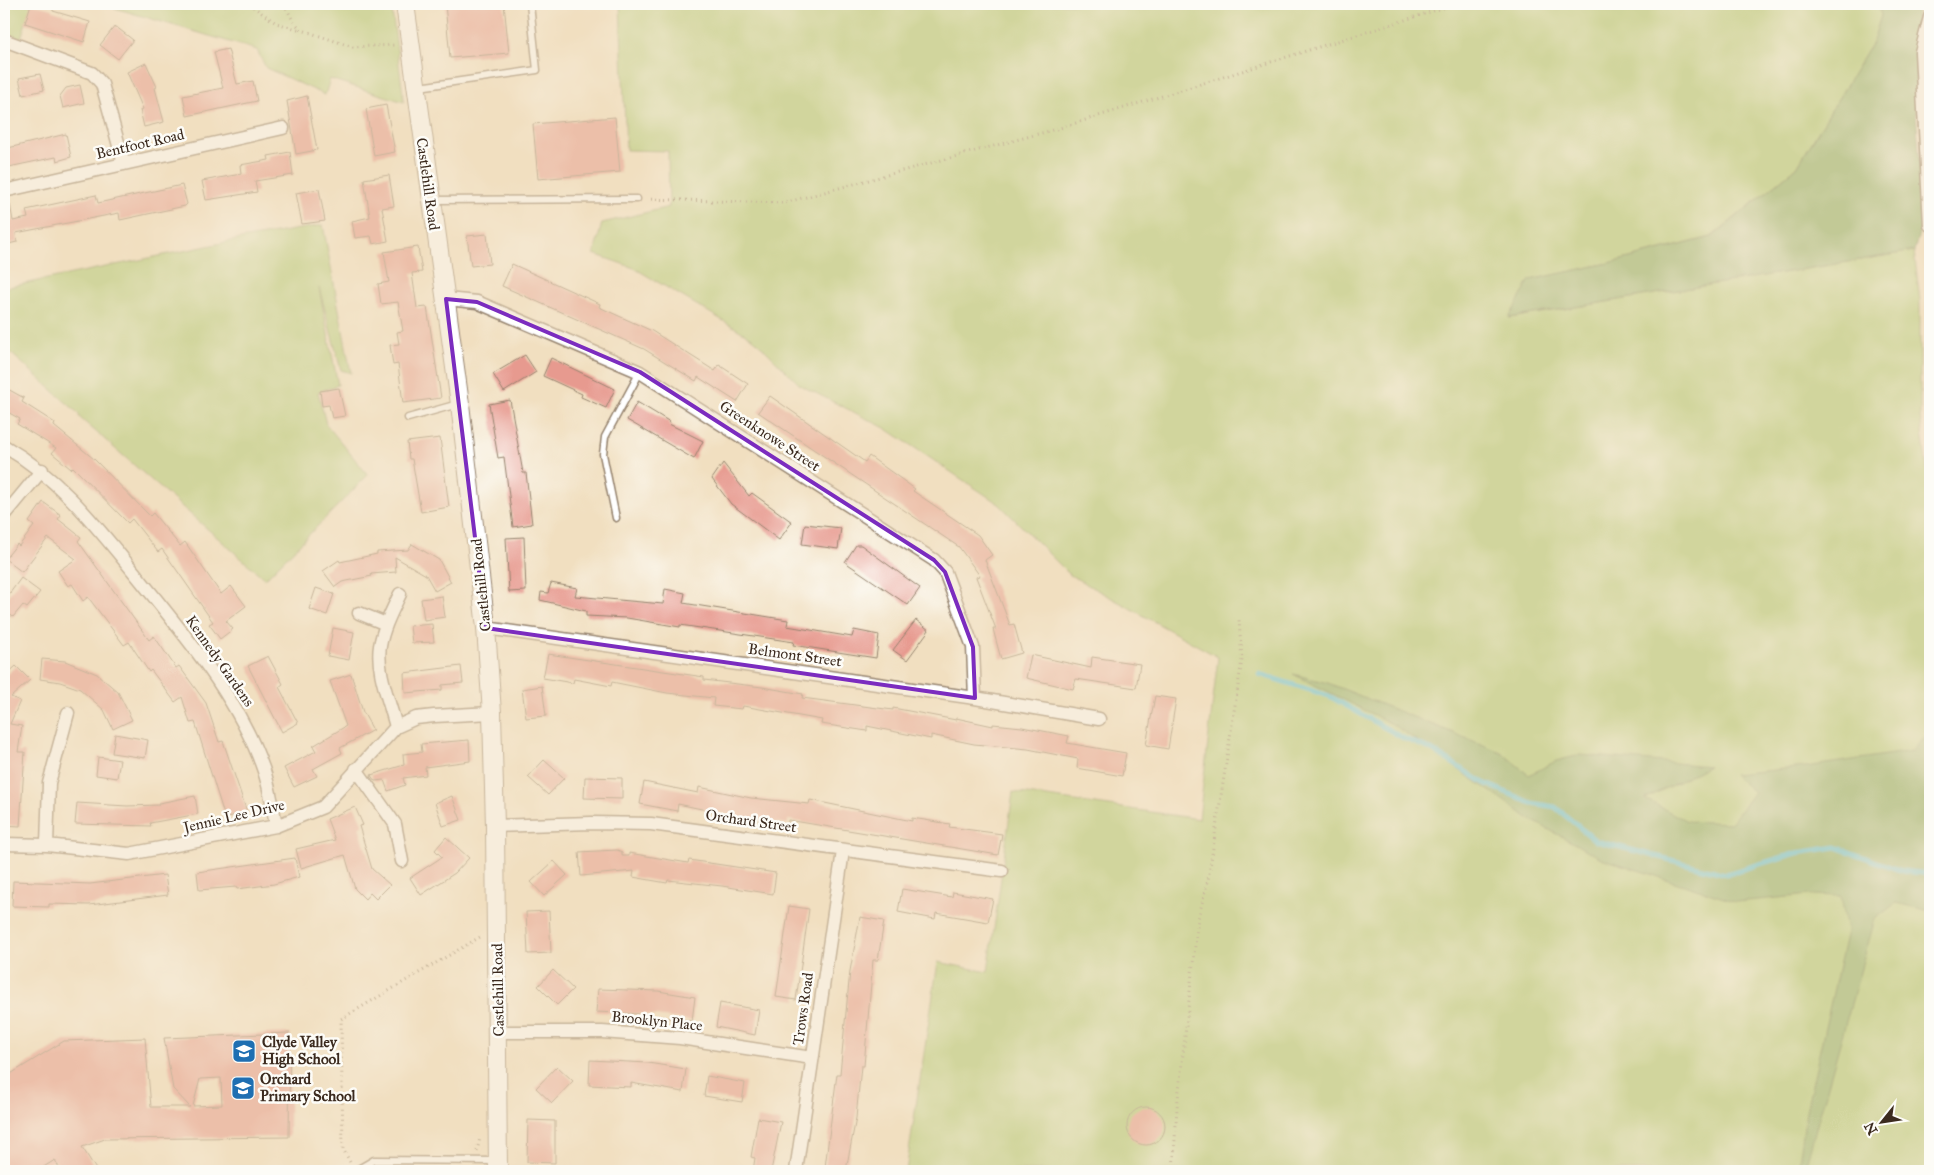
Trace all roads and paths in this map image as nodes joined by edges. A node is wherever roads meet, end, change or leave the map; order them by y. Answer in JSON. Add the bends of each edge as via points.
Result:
{"nodes":[{"id":1,"x":249,"y":4,"type":"edge"},
{"id":2,"x":284,"y":4,"type":"edge"},
{"id":3,"x":405,"y":4,"type":"edge"},
{"id":4,"x":530,"y":4,"type":"edge"},
{"id":5,"x":1456,"y":4,"type":"edge"},
{"id":6,"x":1930,"y":17,"type":"edge"},
{"id":7,"x":302,"y":30,"type":"junction"},
{"id":8,"x":4,"y":40,"type":"edge"},
{"id":9,"x":409,"y":45,"type":"junction"},
{"id":10,"x":416,"y":88,"type":"junction"},
{"id":11,"x":283,"y":128,"type":"dead end"},
{"id":12,"x":124,"y":164,"type":"junction"},
{"id":13,"x":4,"y":191,"type":"edge"},
{"id":14,"x":637,"y":199,"type":"joint"},
{"id":15,"x":430,"y":200,"type":"junction"},
{"id":16,"x":1930,"y":225,"type":"edge"},
{"id":17,"x":446,"y":299,"type":"junction"},
{"id":18,"x":640,"y":372,"type":"junction"},
{"id":19,"x":460,"y":404,"type":"junction"},
{"id":20,"x":408,"y":418,"type":"dead end"},
{"id":21,"x":4,"y":446,"type":"edge"},
{"id":22,"x":42,"y":470,"type":"junction"},
{"id":23,"x":4,"y":516,"type":"edge"},
{"id":24,"x":616,"y":518,"type":"dead end"},
{"id":25,"x":400,"y":594,"type":"dead end"},
{"id":26,"x":359,"y":613,"type":"dead end"},
{"id":27,"x":1239,"y":620,"type":"dead end"},
{"id":28,"x":386,"y":624,"type":"junction"},
{"id":29,"x":486,"y":628,"type":"junction"},
{"id":30,"x":974,"y":698,"type":"junction"},
{"id":31,"x":68,"y":713,"type":"dead end"},
{"id":32,"x":492,"y":713,"type":"junction"},
{"id":33,"x":1098,"y":719,"type":"dead end"},
{"id":34,"x":396,"y":726,"type":"junction"},
{"id":35,"x":356,"y":770,"type":"junction"},
{"id":36,"x":276,"y":826,"type":"junction"},
{"id":37,"x":495,"y":826,"type":"junction"},
{"id":38,"x":4,"y":844,"type":"edge"},
{"id":39,"x":47,"y":845,"type":"junction"},
{"id":40,"x":843,"y":851,"type":"junction"},
{"id":41,"x":402,"y":862,"type":"dead end"},
{"id":42,"x":1002,"y":871,"type":"dead end"},
{"id":43,"x":482,"y":935,"type":"dead end"},
{"id":44,"x":498,"y":1032,"type":"junction"},
{"id":45,"x":812,"y":1058,"type":"junction"},
{"id":46,"x":499,"y":1166,"type":"edge"},
{"id":47,"x":355,"y":1171,"type":"edge"},
{"id":48,"x":796,"y":1171,"type":"edge"},
{"id":49,"x":1173,"y":1171,"type":"edge"}],
"edges":[{"from":1,"to":7,"type":"path","via":[[276,23]]},
{"from":2,"to":7,"type":"path"},
{"from":3,"to":9,"type":"main road","name":"Castlehill Road"},
{"from":4,"to":10,"type":"lane","via":[[537,70]]},
{"from":5,"to":14,"type":"path","via":[[1060,128],[784,202]]},
{"from":6,"to":16,"type":"street","via":[[1921,52]]},
{"from":7,"to":9,"type":"path","via":[[352,47]]},
{"from":8,"to":12,"type":"street","via":[[92,73],[102,84]]},
{"from":9,"to":10,"type":"main road","name":"Castlehill Road"},
{"from":10,"to":15,"type":"main road","name":"Castlehill Road"},
{"from":11,"to":12,"type":"street","name":"Bentfoot Road"},
{"from":12,"to":13,"type":"street","name":"Bentfoot Road"},
{"from":14,"to":15,"type":"lane"},
{"from":15,"to":17,"type":"main road","name":"Castlehill Road"},
{"from":17,"to":18,"type":"street","name":"Greenknowe Street","via":[[477,302]]},
{"from":17,"to":19,"type":"main road","name":"Castlehill Road"},
{"from":18,"to":24,"type":"lane","via":[[605,437],[603,454]]},
{"from":18,"to":30,"type":"street","name":"Greenknowe Street","via":[[934,560],[946,572],[973,647]]},
{"from":19,"to":20,"type":"lane"},
{"from":19,"to":29,"type":"main road","name":"Castlehill Road"},
{"from":21,"to":22,"type":"street"},
{"from":22,"to":23,"type":"street"},
{"from":22,"to":36,"type":"street","name":"Kennedy Gardens","via":[[89,516],[223,689],[264,770]]},
{"from":25,"to":28,"type":"street"},
{"from":26,"to":28,"type":"street"},
{"from":27,"to":49,"type":"path","via":[[1242,660],[1208,880],[1198,919]]},
{"from":28,"to":34,"type":"street","via":[[380,648],[381,668]]},
{"from":29,"to":30,"type":"street","name":"Belmont Street"},
{"from":29,"to":32,"type":"main road","name":"Castlehill Road"},
{"from":30,"to":33,"type":"street","name":"Belmont Street"},
{"from":31,"to":39,"type":"street","via":[[49,783]]},
{"from":32,"to":34,"type":"street","name":"Jennie Lee Drive","via":[[416,718]]},
{"from":32,"to":37,"type":"main road","name":"Castlehill Road"},
{"from":34,"to":35,"type":"street","name":"Jennie Lee Drive"},
{"from":35,"to":36,"type":"street","name":"Jennie Lee Drive","via":[[323,807]]},
{"from":35,"to":41,"type":"street","via":[[396,824]]},
{"from":36,"to":39,"type":"street","name":"Jennie Lee Drive","via":[[129,854]]},
{"from":37,"to":40,"type":"street","name":"Orchard Street","via":[[651,824]]},
{"from":37,"to":44,"type":"main road","name":"Castlehill Road"},
{"from":38,"to":39,"type":"street","name":"Jennie Lee Drive"},
{"from":40,"to":42,"type":"street","name":"Orchard Street"},
{"from":40,"to":45,"type":"street","name":"Trows Road"},
{"from":43,"to":47,"type":"path","via":[[341,1019],[343,1149]]},
{"from":44,"to":45,"type":"street","name":"Brooklyn Place","via":[[602,1032],[680,1038]]},
{"from":44,"to":46,"type":"main road","name":"Castlehill Road"},
{"from":45,"to":48,"type":"street","name":"Trows Road"},
{"from":46,"to":47,"type":"lane","via":[[374,1160]]}]}
